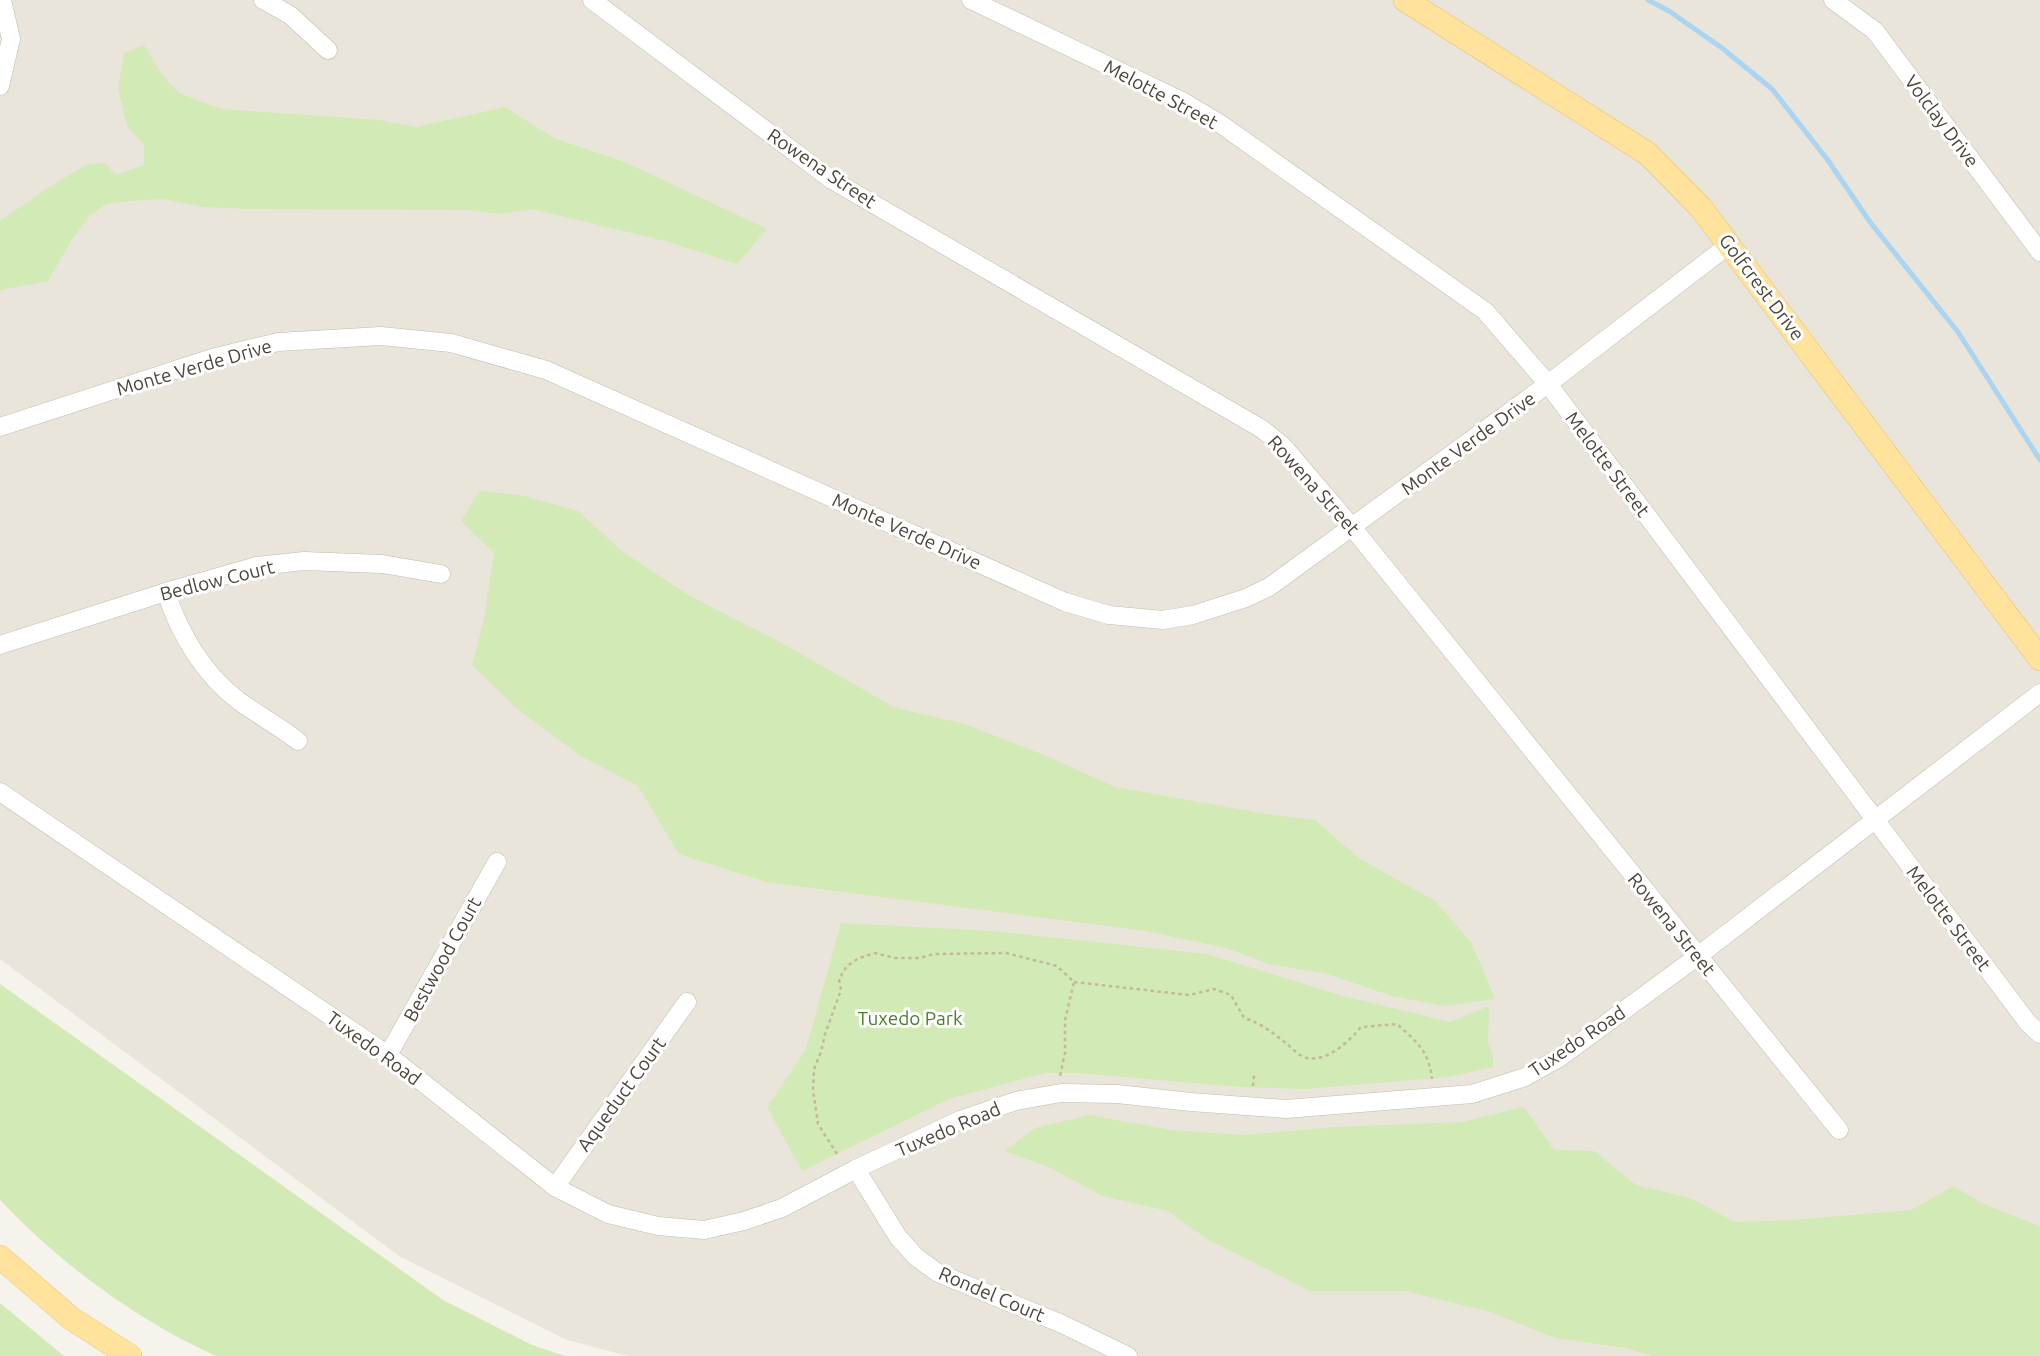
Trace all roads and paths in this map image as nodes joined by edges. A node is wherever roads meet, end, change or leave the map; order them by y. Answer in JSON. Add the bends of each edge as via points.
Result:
{"nodes":[{"id":1,"x":2,"y":0,"type":"edge"},
{"id":2,"x":592,"y":0,"type":"edge"},
{"id":3,"x":971,"y":0,"type":"edge"},
{"id":4,"x":1405,"y":0,"type":"edge"},
{"id":5,"x":1833,"y":0,"type":"edge"},
{"id":6,"x":263,"y":1,"type":"edge"},
{"id":7,"x":328,"y":50,"type":"dead end"},
{"id":8,"x":0,"y":86,"type":"edge"},
{"id":9,"x":1730,"y":244,"type":"junction"},
{"id":10,"x":2040,"y":252,"type":"edge"},
{"id":11,"x":1548,"y":384,"type":"junction"},
{"id":12,"x":0,"y":427,"type":"edge"},
{"id":13,"x":1352,"y":527,"type":"junction"},
{"id":14,"x":441,"y":575,"type":"dead end"},
{"id":15,"x":166,"y":592,"type":"junction"},
{"id":16,"x":0,"y":645,"type":"edge"},
{"id":17,"x":2040,"y":659,"type":"edge"},
{"id":18,"x":2040,"y":694,"type":"edge"},
{"id":19,"x":298,"y":741,"type":"dead end"},
{"id":20,"x":0,"y":792,"type":"edge"},
{"id":21,"x":1876,"y":821,"type":"junction"},
{"id":22,"x":497,"y":862,"type":"dead end"},
{"id":23,"x":1698,"y":956,"type":"junction"},
{"id":24,"x":1074,"y":982,"type":"junction"},
{"id":25,"x":687,"y":1002,"type":"dead end"},
{"id":26,"x":2040,"y":1034,"type":"edge"},
{"id":27,"x":388,"y":1055,"type":"junction"},
{"id":28,"x":1254,"y":1075,"type":"dead end"},
{"id":29,"x":1060,"y":1077,"type":"dead end"},
{"id":30,"x":1432,"y":1080,"type":"dead end"},
{"id":31,"x":1254,"y":1086,"type":"dead end"},
{"id":32,"x":1839,"y":1130,"type":"dead end"},
{"id":33,"x":837,"y":1154,"type":"dead end"},
{"id":34,"x":856,"y":1169,"type":"junction"},
{"id":35,"x":555,"y":1187,"type":"junction"},
{"id":36,"x":0,"y":1257,"type":"edge"},
{"id":37,"x":130,"y":1356,"type":"edge"},
{"id":38,"x":1128,"y":1356,"type":"edge"}],
"edges":[{"from":1,"to":8,"type":"street","via":[[11,39]]},
{"from":2,"to":13,"type":"street","name":"Rowena Street","via":[[832,180],[1262,429],[1283,446]]},
{"from":3,"to":11,"type":"street","name":"Melotte Street","via":[[1182,101],[1222,125],[1485,311]]},
{"from":4,"to":9,"type":"main road","name":"Golfcrest Drive","via":[[1648,154]]},
{"from":5,"to":10,"type":"street","name":"Volclay Drive","via":[[1875,31]]},
{"from":6,"to":7,"type":"street","via":[[290,15]]},
{"from":9,"to":11,"type":"street","name":"Monte Verde Drive"},
{"from":9,"to":17,"type":"main road","name":"Golfcrest Drive"},
{"from":11,"to":13,"type":"street","name":"Monte Verde Drive"},
{"from":11,"to":21,"type":"street","name":"Melotte Street"},
{"from":12,"to":13,"type":"street","name":"Monte Verde Drive","via":[[212,358],[278,342],[381,336],[451,343],[546,370],[1065,601],[1109,615],[1163,620],[1246,598],[1269,587]]},
{"from":13,"to":23,"type":"street","name":"Rowena Street"},
{"from":14,"to":15,"type":"street","name":"Bedlow Court","via":[[382,564],[304,561],[257,566]]},
{"from":15,"to":16,"type":"street","name":"Bedlow Court"},
{"from":15,"to":19,"type":"street","via":[[204,668],[237,699]]},
{"from":18,"to":21,"type":"street","name":"Tuxedo Road"},
{"from":20,"to":27,"type":"street","name":"Tuxedo Road"},
{"from":21,"to":23,"type":"street","name":"Tuxedo Road"},
{"from":21,"to":26,"type":"street","name":"Melotte Street"},
{"from":22,"to":27,"type":"street","name":"Bestwood Court"},
{"from":23,"to":32,"type":"street","name":"Rowena Street"},
{"from":23,"to":34,"type":"street","name":"Tuxedo Road","via":[[1559,1058],[1525,1077],[1472,1094],[1286,1109],[1061,1093],[1016,1101],[960,1120]]},
{"from":24,"to":29,"type":"path"},
{"from":24,"to":30,"type":"path","via":[[1189,995],[1214,989],[1231,995],[1244,1018],[1257,1022],[1301,1057],[1317,1058],[1332,1052],[1361,1027],[1397,1024],[1430,1062]]},
{"from":24,"to":33,"type":"path","via":[[1057,966],[1006,953],[895,958],[875,953],[847,966],[839,979],[841,990],[814,1069],[818,1124]]},
{"from":25,"to":35,"type":"street","name":"Aqueduct Court"},
{"from":27,"to":35,"type":"street","name":"Tuxedo Road"},
{"from":28,"to":31,"type":"path"},
{"from":34,"to":35,"type":"street","name":"Tuxedo Road","via":[[782,1208],[704,1230],[657,1226],[608,1214]]},
{"from":34,"to":38,"type":"street","name":"Rondel Court","via":[[898,1237],[938,1273]]},
{"from":36,"to":37,"type":"main road","via":[[72,1319]]}]}
